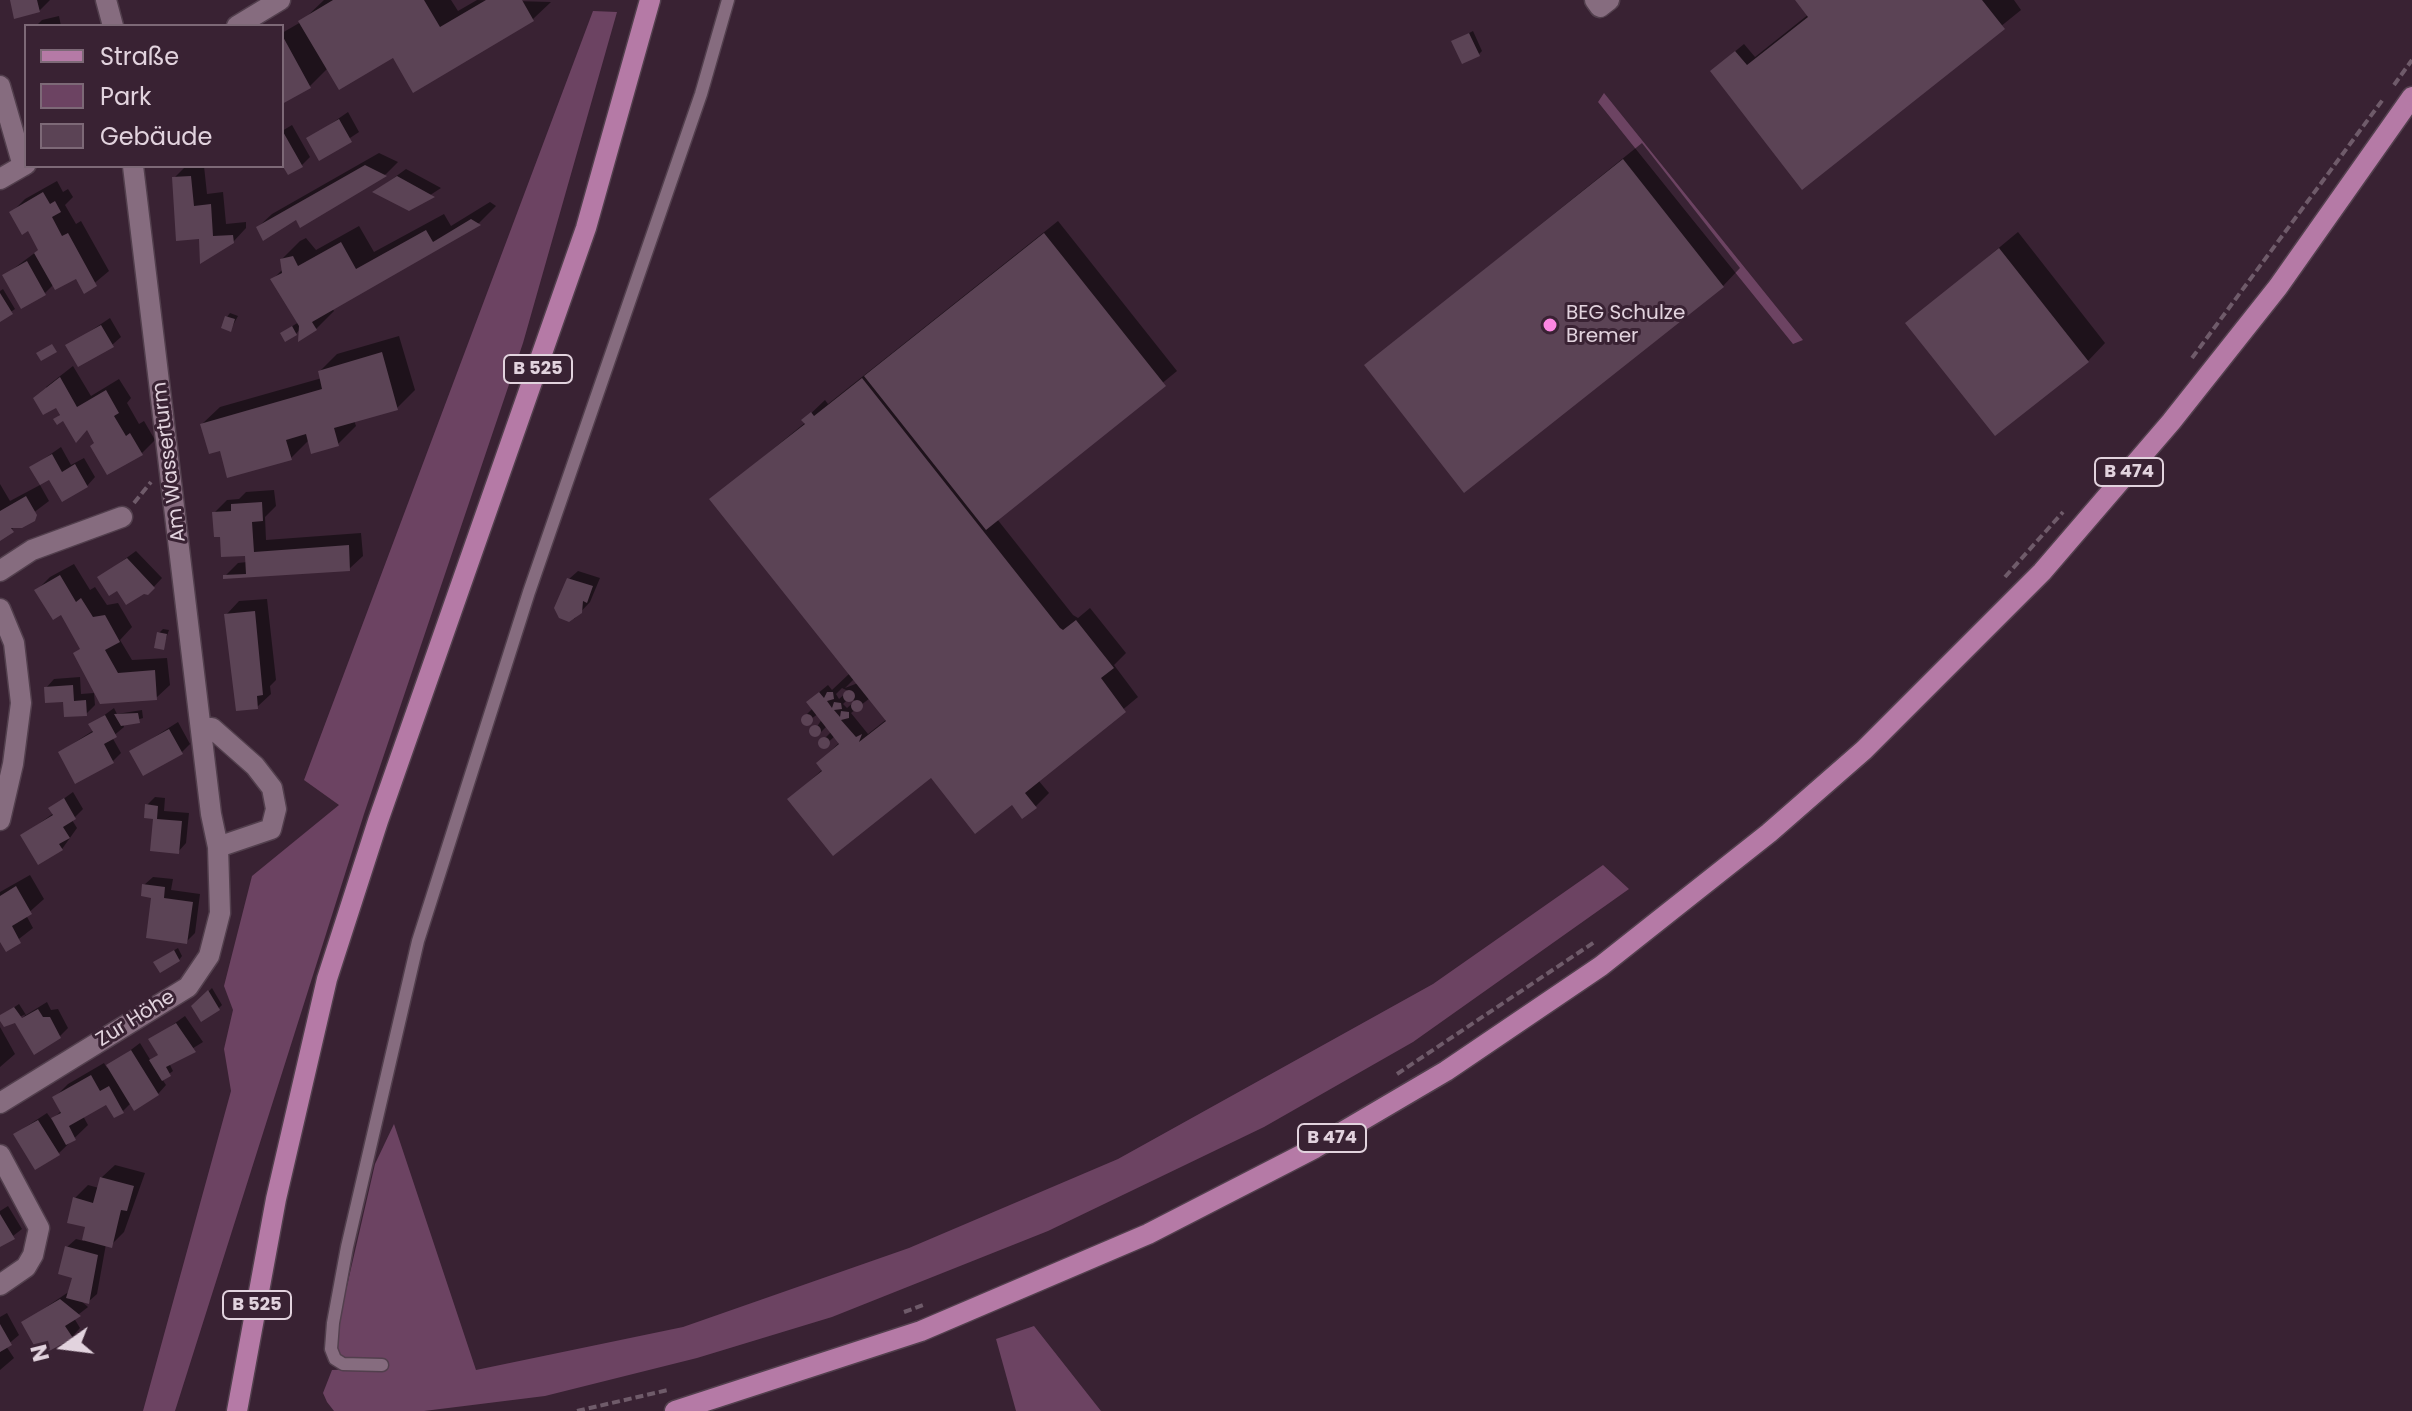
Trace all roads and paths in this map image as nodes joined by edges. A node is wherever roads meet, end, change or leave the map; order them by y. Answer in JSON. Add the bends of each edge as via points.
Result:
{"nodes":[{"id":1,"x":106,"y":0,"type":"edge"},
{"id":2,"x":280,"y":0,"type":"edge"},
{"id":3,"x":650,"y":0,"type":"edge"},
{"id":4,"x":728,"y":0,"type":"edge"},
{"id":5,"x":1595,"y":0,"type":"edge"},
{"id":6,"x":1609,"y":0,"type":"edge"},
{"id":7,"x":112,"y":24,"type":"edge"},
{"id":8,"x":240,"y":24,"type":"edge"},
{"id":9,"x":2412,"y":60,"type":"edge"},
{"id":10,"x":0,"y":86,"type":"edge"},
{"id":11,"x":2412,"y":97,"type":"edge"},
{"id":12,"x":24,"y":165,"type":"edge"},
{"id":13,"x":133,"y":168,"type":"edge"},
{"id":14,"x":0,"y":179,"type":"edge"},
{"id":15,"x":2190,"y":361,"type":"dead end"},
{"id":16,"x":170,"y":458,"type":"junction"},
{"id":17,"x":2068,"y":507,"type":"dead end"},
{"id":18,"x":122,"y":517,"type":"joint"},
{"id":19,"x":0,"y":571,"type":"edge"},
{"id":20,"x":1997,"y":586,"type":"dead end"},
{"id":21,"x":0,"y":609,"type":"edge"},
{"id":22,"x":201,"y":728,"type":"junction"},
{"id":23,"x":204,"y":758,"type":"joint"},
{"id":24,"x":0,"y":820,"type":"edge"},
{"id":25,"x":218,"y":847,"type":"junction"},
{"id":26,"x":1597,"y":940,"type":"dead end"},
{"id":27,"x":1392,"y":1077,"type":"dead end"},
{"id":28,"x":0,"y":1103,"type":"edge"},
{"id":29,"x":0,"y":1155,"type":"edge"},
{"id":30,"x":0,"y":1285,"type":"edge"},
{"id":31,"x":931,"y":1302,"type":"dead end"},
{"id":32,"x":903,"y":1313,"type":"dead end"},
{"id":33,"x":382,"y":1365,"type":"dead end"},
{"id":34,"x":676,"y":1388,"type":"dead end"},
{"id":35,"x":237,"y":1411,"type":"edge"},
{"id":36,"x":577,"y":1411,"type":"edge"},
{"id":37,"x":675,"y":1411,"type":"edge"}],
"edges":[{"from":1,"to":7,"type":"street"},
{"from":2,"to":8,"type":"street"},
{"from":3,"to":35,"type":"main road","number":"B 525","via":[[586,228],[327,979],[276,1199]]},
{"from":4,"to":33,"type":"lane","via":[[418,941],[333,1323],[335,1359]]},
{"from":5,"to":6,"type":"street","via":[[1600,7]]},
{"from":9,"to":15,"type":"path"},
{"from":10,"to":12,"type":"street"},
{"from":11,"to":37,"type":"main road","number":"B 474","via":[[2278,287],[2042,572],[1864,750],[1757,844],[1601,966],[1458,1063],[1342,1133],[1148,1234],[921,1331]]},
{"from":12,"to":14,"type":"street"},
{"from":13,"to":16,"type":"street","name":"Am Wasserturm"},
{"from":16,"to":18,"type":"path"},
{"from":16,"to":22,"type":"street","name":"Am Wasserturm"},
{"from":17,"to":20,"type":"path"},
{"from":18,"to":19,"type":"street","via":[[32,550]]},
{"from":21,"to":24,"type":"street","via":[[14,643],[21,703]]},
{"from":22,"to":23,"type":"street","name":"Am Wasserturm"},
{"from":22,"to":25,"type":"street","via":[[212,728],[255,766],[272,788],[276,809],[271,829]]},
{"from":23,"to":25,"type":"street","name":"Zur Höhe"},
{"from":25,"to":28,"type":"street","name":"Zur Höhe","via":[[216,934],[209,956],[188,987]]},
{"from":26,"to":27,"type":"path"},
{"from":29,"to":30,"type":"street","via":[[39,1228],[26,1267]]},
{"from":31,"to":32,"type":"path"},
{"from":34,"to":36,"type":"path"}]}
